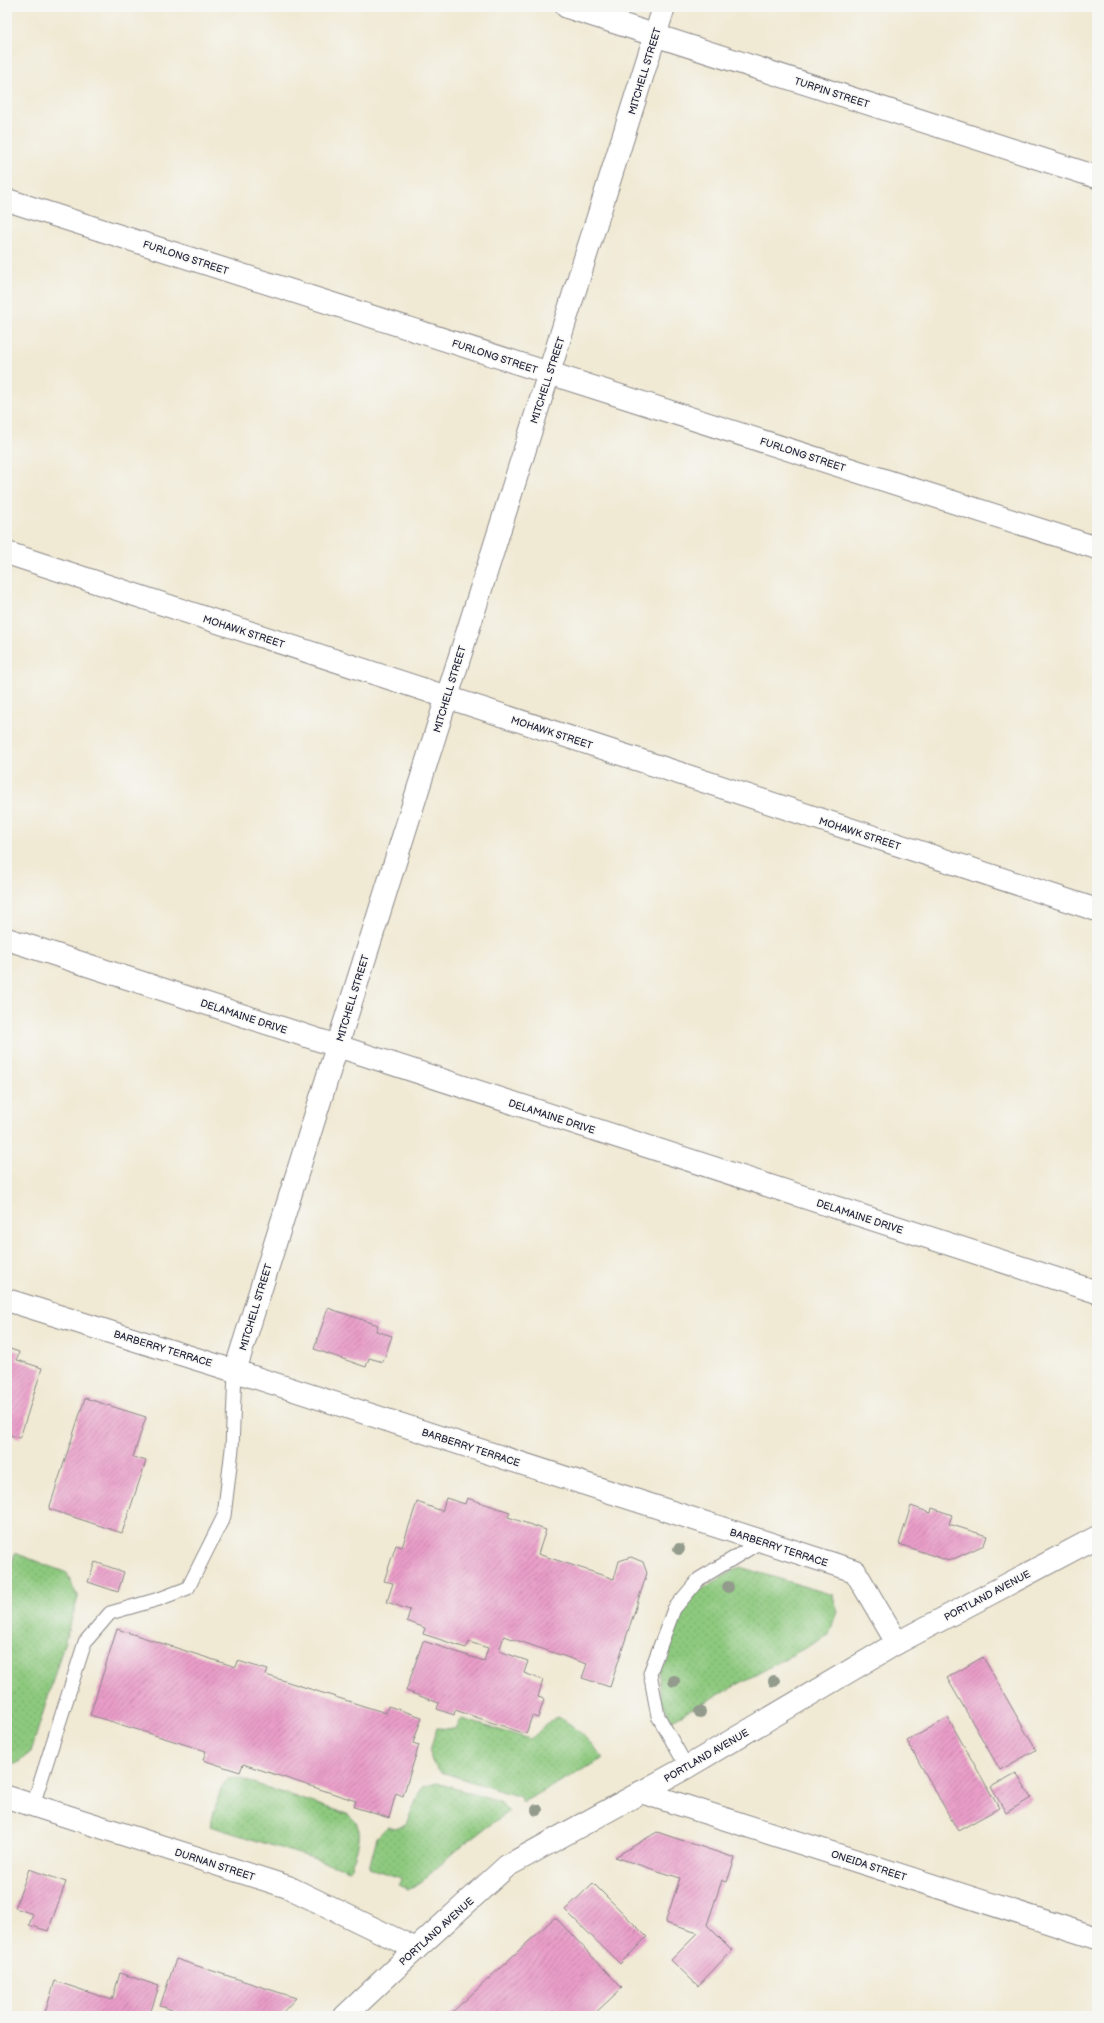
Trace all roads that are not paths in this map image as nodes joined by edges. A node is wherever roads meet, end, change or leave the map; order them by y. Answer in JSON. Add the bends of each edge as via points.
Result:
{"nodes":[{"id":1,"x":567,"y":7,"type":"edge"},
{"id":2,"x":664,"y":7,"type":"edge"},
{"id":3,"x":655,"y":35,"type":"junction"},
{"id":4,"x":1097,"y":177,"type":"edge"},
{"id":5,"x":7,"y":200,"type":"edge"},
{"id":6,"x":549,"y":373,"type":"junction"},
{"id":7,"x":1097,"y":548,"type":"edge"},
{"id":8,"x":7,"y":553,"type":"edge"},
{"id":9,"x":446,"y":697,"type":"junction"},
{"id":10,"x":1097,"y":910,"type":"edge"},
{"id":11,"x":7,"y":938,"type":"edge"},
{"id":12,"x":337,"y":1047,"type":"junction"},
{"id":13,"x":1097,"y":1292,"type":"edge"},
{"id":14,"x":7,"y":1300,"type":"edge"},
{"id":15,"x":235,"y":1371,"type":"junction"},
{"id":16,"x":1097,"y":1537,"type":"edge"},
{"id":17,"x":762,"y":1541,"type":"junction"},
{"id":18,"x":897,"y":1643,"type":"junction"},
{"id":19,"x":687,"y":1767,"type":"junction"},
{"id":20,"x":641,"y":1792,"type":"junction"},
{"id":21,"x":7,"y":1797,"type":"edge"},
{"id":22,"x":33,"y":1805,"type":"junction"},
{"id":23,"x":1097,"y":1938,"type":"edge"},
{"id":24,"x":416,"y":1949,"type":"junction"},
{"id":25,"x":345,"y":2016,"type":"edge"}],
"edges":[{"from":1,"to":3,"type":"street","name":"TURPIN STREET"},
{"from":2,"to":3,"type":"street","name":"MITCHELL STREET"},
{"from":3,"to":4,"type":"street","name":"TURPIN STREET"},
{"from":3,"to":6,"type":"street","name":"MITCHELL STREET"},
{"from":5,"to":6,"type":"street","name":"FURLONG STREET"},
{"from":6,"to":7,"type":"street","name":"FURLONG STREET"},
{"from":6,"to":9,"type":"street","name":"MITCHELL STREET"},
{"from":8,"to":9,"type":"street","name":"MOHAWK STREET"},
{"from":9,"to":10,"type":"street","name":"MOHAWK STREET"},
{"from":9,"to":12,"type":"street","name":"MITCHELL STREET"},
{"from":11,"to":12,"type":"street","name":"DELAMAINE DRIVE"},
{"from":12,"to":13,"type":"street","name":"DELAMAINE DRIVE"},
{"from":12,"to":15,"type":"street","name":"MITCHELL STREET"},
{"from":14,"to":15,"type":"street","name":"BARBERRY TERRACE"},
{"from":15,"to":17,"type":"street","name":"BARBERRY TERRACE"},
{"from":15,"to":22,"type":"lane","via":[[232,1449],[224,1516],[188,1588],[110,1613],[85,1642]]},
{"from":16,"to":18,"type":"street","name":"PORTLAND AVENUE"},
{"from":17,"to":18,"type":"street","name":"BARBERRY TERRACE","via":[[855,1571]]},
{"from":17,"to":19,"type":"lane","via":[[699,1580],[674,1608],[650,1673],[658,1716]]},
{"from":18,"to":19,"type":"street","name":"PORTLAND AVENUE"},
{"from":19,"to":20,"type":"street","name":"PORTLAND AVENUE"},
{"from":20,"to":23,"type":"street","name":"ONEIDA STREET"},
{"from":20,"to":24,"type":"street","name":"PORTLAND AVENUE","via":[[507,1866]]},
{"from":21,"to":22,"type":"street","name":"DURNAN STREET"},
{"from":22,"to":24,"type":"street","name":"DURNAN STREET","via":[[288,1887]]},
{"from":24,"to":25,"type":"street","name":"PORTLAND AVENUE"}]}
